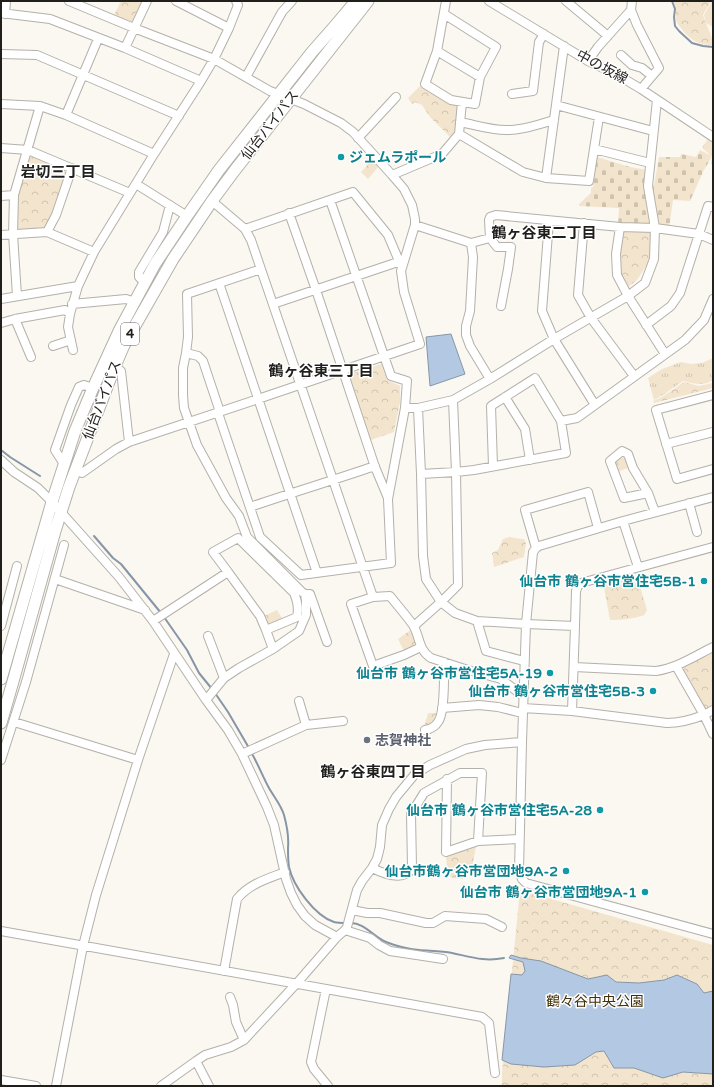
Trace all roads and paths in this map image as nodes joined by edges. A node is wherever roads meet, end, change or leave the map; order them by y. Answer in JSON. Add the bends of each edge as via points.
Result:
{"nodes":[{"id":1,"x":6,"y":1,"type":"edge"},
{"id":2,"x":68,"y":1,"type":"edge"},
{"id":3,"x":147,"y":1,"type":"edge"},
{"id":4,"x":176,"y":1,"type":"edge"},
{"id":5,"x":236,"y":1,"type":"edge"},
{"id":6,"x":292,"y":1,"type":"edge"},
{"id":7,"x":356,"y":1,"type":"edge"},
{"id":8,"x":368,"y":1,"type":"edge"},
{"id":9,"x":446,"y":1,"type":"edge"},
{"id":10,"x":490,"y":1,"type":"edge"},
{"id":11,"x":566,"y":1,"type":"edge"},
{"id":12,"x":630,"y":4,"type":"edge"},
{"id":13,"x":3,"y":13,"type":"edge"},
{"id":14,"x":444,"y":14,"type":"junction"},
{"id":15,"x":134,"y":28,"type":"junction"},
{"id":16,"x":229,"y":28,"type":"junction"},
{"id":17,"x":544,"y":34,"type":"junction"},
{"id":18,"x":608,"y":36,"type":"junction"},
{"id":19,"x":98,"y":39,"type":"junction"},
{"id":20,"x":564,"y":46,"type":"junction"},
{"id":21,"x":124,"y":48,"type":"junction"},
{"id":22,"x":437,"y":50,"type":"junction"},
{"id":23,"x":1,"y":54,"type":"edge"},
{"id":24,"x":621,"y":55,"type":"dead end"},
{"id":25,"x":214,"y":59,"type":"junction"},
{"id":26,"x":588,"y":61,"type":"junction"},
{"id":27,"x":83,"y":75,"type":"junction"},
{"id":28,"x":480,"y":76,"type":"junction"},
{"id":29,"x":652,"y":76,"type":"junction"},
{"id":30,"x":246,"y":77,"type":"junction"},
{"id":31,"x":201,"y":81,"type":"junction"},
{"id":32,"x":641,"y":89,"type":"junction"},
{"id":33,"x":279,"y":94,"type":"junction"},
{"id":34,"x":512,"y":94,"type":"dead end"},
{"id":35,"x":396,"y":97,"type":"dead end"},
{"id":36,"x":291,"y":98,"type":"junction"},
{"id":37,"x":657,"y":100,"type":"junction"},
{"id":38,"x":462,"y":102,"type":"junction"},
{"id":39,"x":1,"y":104,"type":"edge"},
{"id":40,"x":556,"y":105,"type":"junction"},
{"id":41,"x":40,"y":106,"type":"junction"},
{"id":42,"x":66,"y":115,"type":"junction"},
{"id":43,"x":179,"y":116,"type":"junction"},
{"id":44,"x":599,"y":117,"type":"junction"},
{"id":45,"x":554,"y":120,"type":"junction"},
{"id":46,"x":460,"y":122,"type":"junction"},
{"id":47,"x":653,"y":131,"type":"junction"},
{"id":48,"x":459,"y":134,"type":"junction"},
{"id":49,"x":713,"y":137,"type":"edge"},
{"id":50,"x":358,"y":138,"type":"junction"},
{"id":51,"x":1,"y":148,"type":"edge"},
{"id":52,"x":594,"y":149,"type":"junction"},
{"id":53,"x":28,"y":150,"type":"junction"},
{"id":54,"x":154,"y":154,"type":"junction"},
{"id":55,"x":650,"y":163,"type":"junction"},
{"id":56,"x":72,"y":168,"type":"junction"},
{"id":57,"x":392,"y":175,"type":"junction"},
{"id":58,"x":546,"y":178,"type":"junction"},
{"id":59,"x":136,"y":184,"type":"junction"},
{"id":60,"x":130,"y":193,"type":"junction"},
{"id":61,"x":14,"y":195,"type":"junction"},
{"id":62,"x":1,"y":196,"type":"edge"},
{"id":63,"x":330,"y":200,"type":"junction"},
{"id":64,"x":212,"y":201,"type":"junction"},
{"id":65,"x":170,"y":205,"type":"junction"},
{"id":66,"x":713,"y":207,"type":"edge"},
{"id":67,"x":289,"y":213,"type":"junction"},
{"id":68,"x":187,"y":216,"type":"junction"},
{"id":69,"x":549,"y":221,"type":"junction"},
{"id":70,"x":584,"y":223,"type":"junction"},
{"id":71,"x":415,"y":225,"type":"junction"},
{"id":72,"x":620,"y":227,"type":"junction"},
{"id":73,"x":655,"y":228,"type":"junction"},
{"id":74,"x":245,"y":229,"type":"junction"},
{"id":75,"x":47,"y":232,"type":"junction"},
{"id":76,"x":13,"y":234,"type":"junction"},
{"id":77,"x":699,"y":234,"type":"junction"},
{"id":78,"x":1,"y":235,"type":"edge"},
{"id":79,"x":490,"y":238,"type":"junction"},
{"id":80,"x":713,"y":240,"type":"edge"},
{"id":81,"x":470,"y":243,"type":"junction"},
{"id":82,"x":94,"y":252,"type":"junction"},
{"id":83,"x":402,"y":261,"type":"junction"},
{"id":84,"x":261,"y":269,"type":"junction"},
{"id":85,"x":356,"y":276,"type":"junction"},
{"id":86,"x":145,"y":283,"type":"junction"},
{"id":87,"x":219,"y":283,"type":"junction"},
{"id":88,"x":78,"y":286,"type":"junction"},
{"id":89,"x":316,"y":290,"type":"junction"},
{"id":90,"x":17,"y":296,"type":"junction"},
{"id":91,"x":628,"y":296,"type":"junction"},
{"id":92,"x":1,"y":299,"type":"edge"},
{"id":93,"x":713,"y":299,"type":"edge"},
{"id":94,"x":135,"y":302,"type":"junction"},
{"id":95,"x":72,"y":304,"type":"junction"},
{"id":96,"x":273,"y":304,"type":"junction"},
{"id":97,"x":502,"y":306,"type":"dead end"},
{"id":98,"x":70,"y":314,"type":"junction"},
{"id":99,"x":591,"y":318,"type":"junction"},
{"id":100,"x":15,"y":319,"type":"junction"},
{"id":101,"x":1,"y":323,"type":"edge"},
{"id":102,"x":646,"y":325,"type":"junction"},
{"id":103,"x":70,"y":340,"type":"junction"},
{"id":104,"x":554,"y":340,"type":"junction"},
{"id":105,"x":54,"y":346,"type":"dead end"},
{"id":106,"x":73,"y":350,"type":"dead end"},
{"id":107,"x":31,"y":353,"type":"dead end"},
{"id":108,"x":186,"y":353,"type":"junction"},
{"id":109,"x":665,"y":354,"type":"junction"},
{"id":110,"x":384,"y":356,"type":"junction"},
{"id":111,"x":115,"y":366,"type":"junction"},
{"id":112,"x":343,"y":370,"type":"junction"},
{"id":113,"x":634,"y":376,"type":"junction"},
{"id":114,"x":490,"y":379,"type":"junction"},
{"id":115,"x":301,"y":385,"type":"junction"},
{"id":116,"x":713,"y":395,"type":"edge"},
{"id":117,"x":505,"y":397,"type":"junction"},
{"id":118,"x":258,"y":400,"type":"junction"},
{"id":119,"x":453,"y":400,"type":"junction"},
{"id":120,"x":595,"y":405,"type":"junction"},
{"id":121,"x":405,"y":408,"type":"junction"},
{"id":122,"x":418,"y":408,"type":"junction"},
{"id":123,"x":219,"y":412,"type":"junction"},
{"id":124,"x":561,"y":421,"type":"junction"},
{"id":125,"x":189,"y":422,"type":"junction"},
{"id":126,"x":713,"y":432,"type":"edge"},
{"id":127,"x":130,"y":442,"type":"junction"},
{"id":128,"x":666,"y":444,"type":"junction"},
{"id":129,"x":1,"y":460,"type":"edge"},
{"id":130,"x":530,"y":460,"type":"junction"},
{"id":131,"x":375,"y":466,"type":"junction"},
{"id":132,"x":492,"y":466,"type":"junction"},
{"id":133,"x":713,"y":469,"type":"edge"},
{"id":134,"x":74,"y":471,"type":"junction"},
{"id":135,"x":456,"y":472,"type":"junction"},
{"id":136,"x":421,"y":474,"type":"junction"},
{"id":137,"x":333,"y":481,"type":"junction"},
{"id":138,"x":290,"y":493,"type":"junction"},
{"id":139,"x":648,"y":493,"type":"junction"},
{"id":140,"x":713,"y":497,"type":"edge"},
{"id":141,"x":388,"y":499,"type":"junction"},
{"id":142,"x":52,"y":502,"type":"junction"},
{"id":143,"x":689,"y":503,"type":"junction"},
{"id":144,"x":250,"y":507,"type":"junction"},
{"id":145,"x":61,"y":512,"type":"junction"},
{"id":146,"x":655,"y":512,"type":"junction"},
{"id":147,"x":623,"y":521,"type":"junction"},
{"id":148,"x":598,"y":528,"type":"junction"},
{"id":149,"x":694,"y":530,"type":"dead end"},
{"id":150,"x":64,"y":545,"type":"dead end"},
{"id":151,"x":713,"y":547,"type":"edge"},
{"id":152,"x":536,"y":548,"type":"junction"},
{"id":153,"x":17,"y":566,"type":"dead end"},
{"id":154,"x":638,"y":567,"type":"junction"},
{"id":155,"x":362,"y":568,"type":"junction"},
{"id":156,"x":228,"y":572,"type":"junction"},
{"id":157,"x":317,"y":573,"type":"junction"},
{"id":158,"x":55,"y":579,"type":"junction"},
{"id":159,"x":304,"y":594,"type":"junction"},
{"id":160,"x":373,"y":597,"type":"junction"},
{"id":161,"x":441,"y":602,"type":"junction"},
{"id":162,"x":145,"y":610,"type":"junction"},
{"id":163,"x":159,"y":617,"type":"junction"},
{"id":164,"x":477,"y":621,"type":"junction"},
{"id":165,"x":526,"y":624,"type":"junction"},
{"id":166,"x":1,"y":626,"type":"edge"},
{"id":167,"x":414,"y":626,"type":"junction"},
{"id":168,"x":575,"y":626,"type":"junction"},
{"id":169,"x":266,"y":630,"type":"junction"},
{"id":170,"x":208,"y":636,"type":"dead end"},
{"id":171,"x":327,"y":642,"type":"dead end"},
{"id":172,"x":421,"y":647,"type":"junction"},
{"id":173,"x":713,"y":647,"type":"edge"},
{"id":174,"x":273,"y":649,"type":"junction"},
{"id":175,"x":174,"y":654,"type":"junction"},
{"id":176,"x":524,"y":661,"type":"junction"},
{"id":177,"x":444,"y":662,"type":"junction"},
{"id":178,"x":676,"y":666,"type":"junction"},
{"id":179,"x":574,"y":667,"type":"junction"},
{"id":180,"x":14,"y":678,"type":"junction"},
{"id":181,"x":224,"y":678,"type":"junction"},
{"id":182,"x":1,"y":679,"type":"edge"},
{"id":183,"x":26,"y":682,"type":"junction"},
{"id":184,"x":523,"y":696,"type":"junction"},
{"id":185,"x":206,"y":700,"type":"junction"},
{"id":186,"x":299,"y":701,"type":"dead end"},
{"id":187,"x":442,"y":708,"type":"junction"},
{"id":188,"x":523,"y":710,"type":"junction"},
{"id":189,"x":713,"y":710,"type":"edge"},
{"id":190,"x":572,"y":711,"type":"junction"},
{"id":191,"x":704,"y":715,"type":"junction"},
{"id":192,"x":343,"y":721,"type":"dead end"},
{"id":193,"x":1,"y":722,"type":"edge"},
{"id":194,"x":14,"y":722,"type":"junction"},
{"id":195,"x":306,"y":724,"type":"junction"},
{"id":196,"x":425,"y":730,"type":"dead end"},
{"id":197,"x":713,"y":734,"type":"edge"},
{"id":198,"x":522,"y":742,"type":"junction"},
{"id":199,"x":247,"y":751,"type":"junction"},
{"id":200,"x":1,"y":760,"type":"edge"},
{"id":201,"x":138,"y":760,"type":"junction"},
{"id":202,"x":447,"y":779,"type":"junction"},
{"id":203,"x":519,"y":839,"type":"junction"},
{"id":204,"x":478,"y":841,"type":"junction"},
{"id":205,"x":372,"y":868,"type":"junction"},
{"id":206,"x":285,"y":872,"type":"junction"},
{"id":207,"x":352,"y":910,"type":"junction"},
{"id":208,"x":347,"y":925,"type":"junction"},
{"id":209,"x":502,"y":927,"type":"dead end"},
{"id":210,"x":1,"y":931,"type":"edge"},
{"id":211,"x":713,"y":934,"type":"edge"},
{"id":212,"x":337,"y":937,"type":"junction"},
{"id":213,"x":83,"y":946,"type":"junction"},
{"id":214,"x":443,"y":958,"type":"dead end"},
{"id":215,"x":224,"y":970,"type":"junction"},
{"id":216,"x":297,"y":983,"type":"junction"},
{"id":217,"x":326,"y":989,"type":"junction"},
{"id":218,"x":230,"y":998,"type":"dead end"},
{"id":219,"x":244,"y":1040,"type":"junction"},
{"id":220,"x":196,"y":1061,"type":"junction"},
{"id":221,"x":495,"y":1073,"type":"dead end"},
{"id":222,"x":1,"y":1080,"type":"edge"},
{"id":223,"x":36,"y":1086,"type":"edge"},
{"id":224,"x":56,"y":1086,"type":"edge"},
{"id":225,"x":161,"y":1086,"type":"edge"},
{"id":226,"x":209,"y":1086,"type":"edge"},
{"id":227,"x":328,"y":1086,"type":"edge"}],
"edges":[{"from":1,"to":13,"type":"street"},
{"from":2,"to":15,"type":"street"},
{"from":3,"to":15,"type":"street"},
{"from":4,"to":16,"type":"street"},
{"from":5,"to":16,"type":"street","via":[[238,5]]},
{"from":6,"to":30,"type":"street","via":[[282,12]]},
{"from":7,"to":33,"type":"highway","name":"仙台バイパス","number":"4"},
{"from":8,"to":36,"type":"highway","name":"仙台バイパス","number":"4"},
{"from":9,"to":14,"type":"street"},
{"from":10,"to":17,"type":"street","name":"中の坂線"},
{"from":11,"to":18,"type":"street"},
{"from":12,"to":18,"type":"street"},
{"from":12,"to":29,"type":"street","via":[[637,25],[659,68]]},
{"from":13,"to":19,"type":"street","via":[[50,19]]},
{"from":14,"to":22,"type":"street"},
{"from":14,"to":28,"type":"street","via":[[496,47]]},
{"from":15,"to":21,"type":"street"},
{"from":15,"to":25,"type":"street"},
{"from":16,"to":25,"type":"street"},
{"from":17,"to":20,"type":"street","name":"中の坂線"},
{"from":17,"to":34,"type":"street","via":[[539,42],[533,91]]},
{"from":18,"to":26,"type":"street"},
{"from":19,"to":21,"type":"street"},
{"from":19,"to":27,"type":"street"},
{"from":20,"to":26,"type":"street","name":"中の坂線"},
{"from":20,"to":40,"type":"street"},
{"from":21,"to":31,"type":"street"},
{"from":22,"to":28,"type":"street"},
{"from":22,"to":38,"type":"street","via":[[425,84],[451,100]]},
{"from":23,"to":27,"type":"street","via":[[37,55]]},
{"from":24,"to":29,"type":"street","via":[[632,65],[642,68]]},
{"from":25,"to":30,"type":"street"},
{"from":25,"to":31,"type":"street"},
{"from":26,"to":32,"type":"street","name":"中の坂線"},
{"from":27,"to":42,"type":"street"},
{"from":27,"to":43,"type":"street"},
{"from":28,"to":38,"type":"street","via":[[475,104]]},
{"from":29,"to":32,"type":"street"},
{"from":30,"to":33,"type":"street"},
{"from":31,"to":43,"type":"street"},
{"from":32,"to":37,"type":"street","name":"中の坂線"},
{"from":33,"to":36,"type":"street"},
{"from":33,"to":68,"type":"highway","name":"仙台バイパス","number":"4","via":[[219,170]]},
{"from":35,"to":50,"type":"street"},
{"from":36,"to":50,"type":"street","via":[[341,123]]},
{"from":36,"to":64,"type":"highway","name":"仙台バイパス","number":"4"},
{"from":37,"to":47,"type":"street"},
{"from":37,"to":49,"type":"street","name":"中の坂線"},
{"from":38,"to":46,"type":"street"},
{"from":39,"to":41,"type":"street"},
{"from":40,"to":44,"type":"street"},
{"from":40,"to":45,"type":"street"},
{"from":41,"to":42,"type":"street"},
{"from":41,"to":53,"type":"street"},
{"from":42,"to":54,"type":"street"},
{"from":43,"to":54,"type":"street"},
{"from":44,"to":47,"type":"street"},
{"from":44,"to":52,"type":"street"},
{"from":45,"to":46,"type":"street","via":[[509,130]]},
{"from":45,"to":58,"type":"street"},
{"from":46,"to":48,"type":"street"},
{"from":47,"to":55,"type":"street"},
{"from":48,"to":57,"type":"street","via":[[442,154]]},
{"from":48,"to":58,"type":"street","via":[[523,172]]},
{"from":50,"to":57,"type":"street"},
{"from":51,"to":53,"type":"street"},
{"from":52,"to":55,"type":"street"},
{"from":52,"to":58,"type":"street","via":[[589,181]]},
{"from":53,"to":56,"type":"street"},
{"from":53,"to":61,"type":"street"},
{"from":54,"to":59,"type":"street"},
{"from":55,"to":73,"type":"street","via":[[648,186]]},
{"from":56,"to":60,"type":"street"},
{"from":56,"to":75,"type":"street","via":[[56,215]]},
{"from":57,"to":71,"type":"street","via":[[404,189],[412,205]]},
{"from":59,"to":60,"type":"street"},
{"from":59,"to":65,"type":"street"},
{"from":60,"to":82,"type":"street"},
{"from":61,"to":62,"type":"street"},
{"from":61,"to":76,"type":"street"},
{"from":63,"to":67,"type":"street"},
{"from":63,"to":83,"type":"street","via":[[353,192],[388,234]]},
{"from":63,"to":85,"type":"street"},
{"from":64,"to":74,"type":"street"},
{"from":64,"to":111,"type":"highway","name":"仙台バイパス","number":"4","via":[[157,286]]},
{"from":65,"to":68,"type":"street"},
{"from":65,"to":86,"type":"street","via":[[162,232],[138,272]]},
{"from":66,"to":77,"type":"street","via":[[708,206]]},
{"from":67,"to":74,"type":"street"},
{"from":67,"to":89,"type":"street"},
{"from":68,"to":86,"type":"highway","name":"仙台バイパス","number":"4"},
{"from":69,"to":70,"type":"street"},
{"from":69,"to":79,"type":"street","via":[[496,215],[489,220]]},
{"from":69,"to":104,"type":"street","via":[[542,311]]},
{"from":70,"to":72,"type":"street"},
{"from":70,"to":99,"type":"street","via":[[578,295]]},
{"from":71,"to":81,"type":"street"},
{"from":71,"to":83,"type":"street"},
{"from":72,"to":73,"type":"street"},
{"from":72,"to":91,"type":"street","via":[[616,254],[617,275]]},
{"from":73,"to":77,"type":"street"},
{"from":73,"to":91,"type":"street","via":[[654,259],[645,283]]},
{"from":74,"to":84,"type":"street"},
{"from":75,"to":76,"type":"street"},
{"from":75,"to":82,"type":"street"},
{"from":76,"to":78,"type":"street"},
{"from":76,"to":90,"type":"street"},
{"from":77,"to":80,"type":"street"},
{"from":77,"to":102,"type":"street","via":[[680,293],[671,306]]},
{"from":79,"to":81,"type":"street"},
{"from":79,"to":97,"type":"street","via":[[497,247],[510,247]]},
{"from":81,"to":114,"type":"street","via":[[473,257],[466,335]]},
{"from":82,"to":88,"type":"street"},
{"from":83,"to":85,"type":"street"},
{"from":83,"to":110,"type":"street","via":[[404,292],[420,344]]},
{"from":84,"to":87,"type":"street"},
{"from":84,"to":96,"type":"street"},
{"from":85,"to":89,"type":"street"},
{"from":85,"to":110,"type":"street"},
{"from":86,"to":94,"type":"highway","name":"仙台バイパス","number":"4"},
{"from":87,"to":108,"type":"street","via":[[187,294]]},
{"from":87,"to":118,"type":"street"},
{"from":88,"to":90,"type":"street"},
{"from":88,"to":95,"type":"street"},
{"from":89,"to":96,"type":"street"},
{"from":89,"to":112,"type":"street"},
{"from":90,"to":92,"type":"street"},
{"from":91,"to":99,"type":"street"},
{"from":91,"to":102,"type":"street"},
{"from":93,"to":109,"type":"street","via":[[704,320],[685,340]]},
{"from":94,"to":95,"type":"street","via":[[126,299]]},
{"from":94,"to":142,"type":"highway","name":"仙台バイパス","number":"4","via":[[111,347],[75,431]]},
{"from":95,"to":98,"type":"street"},
{"from":96,"to":115,"type":"street"},
{"from":98,"to":100,"type":"street","via":[[65,310]]},
{"from":98,"to":103,"type":"street"},
{"from":99,"to":104,"type":"street"},
{"from":99,"to":113,"type":"street"},
{"from":100,"to":101,"type":"street"},
{"from":100,"to":107,"type":"street"},
{"from":102,"to":109,"type":"street"},
{"from":103,"to":105,"type":"street"},
{"from":103,"to":106,"type":"street"},
{"from":104,"to":114,"type":"street"},
{"from":104,"to":120,"type":"street"},
{"from":108,"to":123,"type":"street","via":[[198,356],[203,361]]},
{"from":108,"to":125,"type":"street","via":[[183,395]]},
{"from":109,"to":113,"type":"street"},
{"from":110,"to":112,"type":"street"},
{"from":110,"to":121,"type":"street","via":[[391,376],[406,381]]},
{"from":111,"to":127,"type":"street","via":[[121,371]]},
{"from":111,"to":134,"type":"highway","name":"仙台バイパス","number":"4"},
{"from":112,"to":115,"type":"street"},
{"from":112,"to":131,"type":"street"},
{"from":113,"to":120,"type":"street"},
{"from":114,"to":119,"type":"street"},
{"from":115,"to":118,"type":"street"},
{"from":115,"to":137,"type":"street"},
{"from":116,"to":128,"type":"street","via":[[656,410]]},
{"from":117,"to":124,"type":"street","via":[[535,378]]},
{"from":117,"to":130,"type":"street","via":[[525,429]]},
{"from":117,"to":132,"type":"street","via":[[491,406]]},
{"from":118,"to":123,"type":"street"},
{"from":118,"to":138,"type":"street"},
{"from":119,"to":122,"type":"street"},
{"from":119,"to":135,"type":"street"},
{"from":120,"to":124,"type":"street","via":[[577,418]]},
{"from":121,"to":122,"type":"street"},
{"from":121,"to":141,"type":"street"},
{"from":122,"to":136,"type":"street"},
{"from":123,"to":125,"type":"street"},
{"from":123,"to":144,"type":"street"},
{"from":124,"to":130,"type":"street","via":[[566,453]]},
{"from":125,"to":127,"type":"street"},
{"from":125,"to":159,"type":"street","via":[[197,445],[226,498],[239,516],[247,537]]},
{"from":126,"to":128,"type":"street"},
{"from":127,"to":134,"type":"street","via":[[82,473]]},
{"from":128,"to":133,"type":"street","via":[[677,479]]},
{"from":129,"to":142,"type":"street"},
{"from":130,"to":132,"type":"street"},
{"from":131,"to":137,"type":"street"},
{"from":131,"to":141,"type":"street"},
{"from":132,"to":135,"type":"street"},
{"from":134,"to":145,"type":"highway","name":"仙台バイパス","number":"4"},
{"from":135,"to":136,"type":"street"},
{"from":135,"to":161,"type":"street","via":[[458,585]]},
{"from":136,"to":161,"type":"street","via":[[426,579]]},
{"from":137,"to":138,"type":"street"},
{"from":137,"to":155,"type":"street"},
{"from":138,"to":144,"type":"street"},
{"from":138,"to":157,"type":"street"},
{"from":139,"to":139,"type":"street","via":[[628,454],[622,452],[610,462],[624,498]]},
{"from":139,"to":146,"type":"street"},
{"from":140,"to":143,"type":"street"},
{"from":141,"to":155,"type":"street","via":[[391,563]]},
{"from":142,"to":145,"type":"street"},
{"from":142,"to":182,"type":"highway","name":"仙台バイパス","number":"4"},
{"from":143,"to":146,"type":"street"},
{"from":143,"to":149,"type":"street"},
{"from":144,"to":157,"type":"street","via":[[260,537],[301,575]]},
{"from":145,"to":162,"type":"street"},
{"from":145,"to":180,"type":"highway","name":"仙台バイパス","number":"4"},
{"from":146,"to":147,"type":"street"},
{"from":147,"to":148,"type":"street"},
{"from":147,"to":154,"type":"street"},
{"from":148,"to":152,"type":"street"},
{"from":148,"to":152,"type":"street","via":[[588,492],[525,510]]},
{"from":150,"to":158,"type":"street"},
{"from":151,"to":154,"type":"street"},
{"from":152,"to":165,"type":"street","via":[[533,552]]},
{"from":153,"to":166,"type":"street"},
{"from":154,"to":168,"type":"street","via":[[581,583],[576,591]]},
{"from":155,"to":157,"type":"street"},
{"from":155,"to":160,"type":"street"},
{"from":156,"to":163,"type":"street"},
{"from":156,"to":169,"type":"street","via":[[260,616]]},
{"from":156,"to":169,"type":"street","via":[[213,552],[238,538],[294,593],[297,617]]},
{"from":158,"to":162,"type":"street"},
{"from":158,"to":183,"type":"street"},
{"from":159,"to":171,"type":"street","via":[[310,594]]},
{"from":159,"to":174,"type":"street","via":[[306,615],[299,631]]},
{"from":160,"to":167,"type":"street","via":[[390,596]]},
{"from":160,"to":172,"type":"street","via":[[351,604],[373,666]]},
{"from":161,"to":164,"type":"street","via":[[455,613]]},
{"from":161,"to":167,"type":"street"},
{"from":162,"to":163,"type":"street"},
{"from":163,"to":175,"type":"street"},
{"from":164,"to":165,"type":"street"},
{"from":164,"to":176,"type":"street","via":[[486,651]]},
{"from":165,"to":168,"type":"street"},
{"from":165,"to":176,"type":"street"},
{"from":167,"to":172,"type":"street"},
{"from":168,"to":179,"type":"street"},
{"from":169,"to":174,"type":"street"},
{"from":170,"to":181,"type":"street","via":[[210,650]]},
{"from":172,"to":177,"type":"street","via":[[430,658]]},
{"from":173,"to":178,"type":"street"},
{"from":174,"to":181,"type":"street"},
{"from":175,"to":185,"type":"street"},
{"from":175,"to":201,"type":"street"},
{"from":176,"to":184,"type":"street"},
{"from":177,"to":184,"type":"street","via":[[501,679]]},
{"from":177,"to":187,"type":"street"},
{"from":178,"to":179,"type":"street","via":[[656,671]]},
{"from":178,"to":191,"type":"street"},
{"from":179,"to":190,"type":"street"},
{"from":180,"to":183,"type":"street"},
{"from":180,"to":193,"type":"highway","name":"仙台バイパス","number":"4"},
{"from":181,"to":185,"type":"street"},
{"from":183,"to":194,"type":"street"},
{"from":184,"to":188,"type":"street"},
{"from":185,"to":199,"type":"street"},
{"from":186,"to":195,"type":"street"},
{"from":187,"to":188,"type":"street","via":[[479,705]]},
{"from":187,"to":196,"type":"street","via":[[439,722],[431,729]]},
{"from":188,"to":190,"type":"street"},
{"from":188,"to":198,"type":"street"},
{"from":189,"to":191,"type":"street"},
{"from":190,"to":191,"type":"street","via":[[667,723],[691,720]]},
{"from":191,"to":197,"type":"street"},
{"from":192,"to":195,"type":"street"},
{"from":194,"to":200,"type":"street"},
{"from":194,"to":201,"type":"street"},
{"from":195,"to":199,"type":"street"},
{"from":198,"to":203,"type":"street"},
{"from":198,"to":205,"type":"street","via":[[466,749],[430,764],[415,774],[389,809],[382,825],[377,859]]},
{"from":199,"to":206,"type":"street","via":[[274,824]]},
{"from":201,"to":213,"type":"street"},
{"from":202,"to":204,"type":"street","via":[[460,773],[482,773]]},
{"from":202,"to":204,"type":"street","via":[[446,852]]},
{"from":202,"to":205,"type":"street","via":[[424,793],[411,814],[412,867],[407,874],[399,876]]},
{"from":203,"to":204,"type":"street"},
{"from":203,"to":211,"type":"street","via":[[519,871],[526,884]]},
{"from":205,"to":207,"type":"street","via":[[357,890]]},
{"from":206,"to":212,"type":"street","via":[[291,894],[305,916],[315,925]]},
{"from":206,"to":215,"type":"street","via":[[253,885],[237,899]]},
{"from":207,"to":208,"type":"street"},
{"from":207,"to":209,"type":"street","via":[[367,914],[380,912],[426,924],[445,916],[486,919]]},
{"from":208,"to":212,"type":"street"},
{"from":208,"to":214,"type":"street","via":[[390,951]]},
{"from":210,"to":213,"type":"street"},
{"from":212,"to":216,"type":"street"},
{"from":213,"to":215,"type":"street"},
{"from":213,"to":224,"type":"street"},
{"from":215,"to":216,"type":"street"},
{"from":216,"to":217,"type":"street"},
{"from":216,"to":219,"type":"street"},
{"from":217,"to":221,"type":"street","via":[[482,1017],[489,1023]]},
{"from":217,"to":227,"type":"street","via":[[310,1062]]},
{"from":218,"to":219,"type":"street"},
{"from":219,"to":220,"type":"street"},
{"from":220,"to":225,"type":"street"},
{"from":220,"to":226,"type":"street"},
{"from":222,"to":223,"type":"street"}]}
